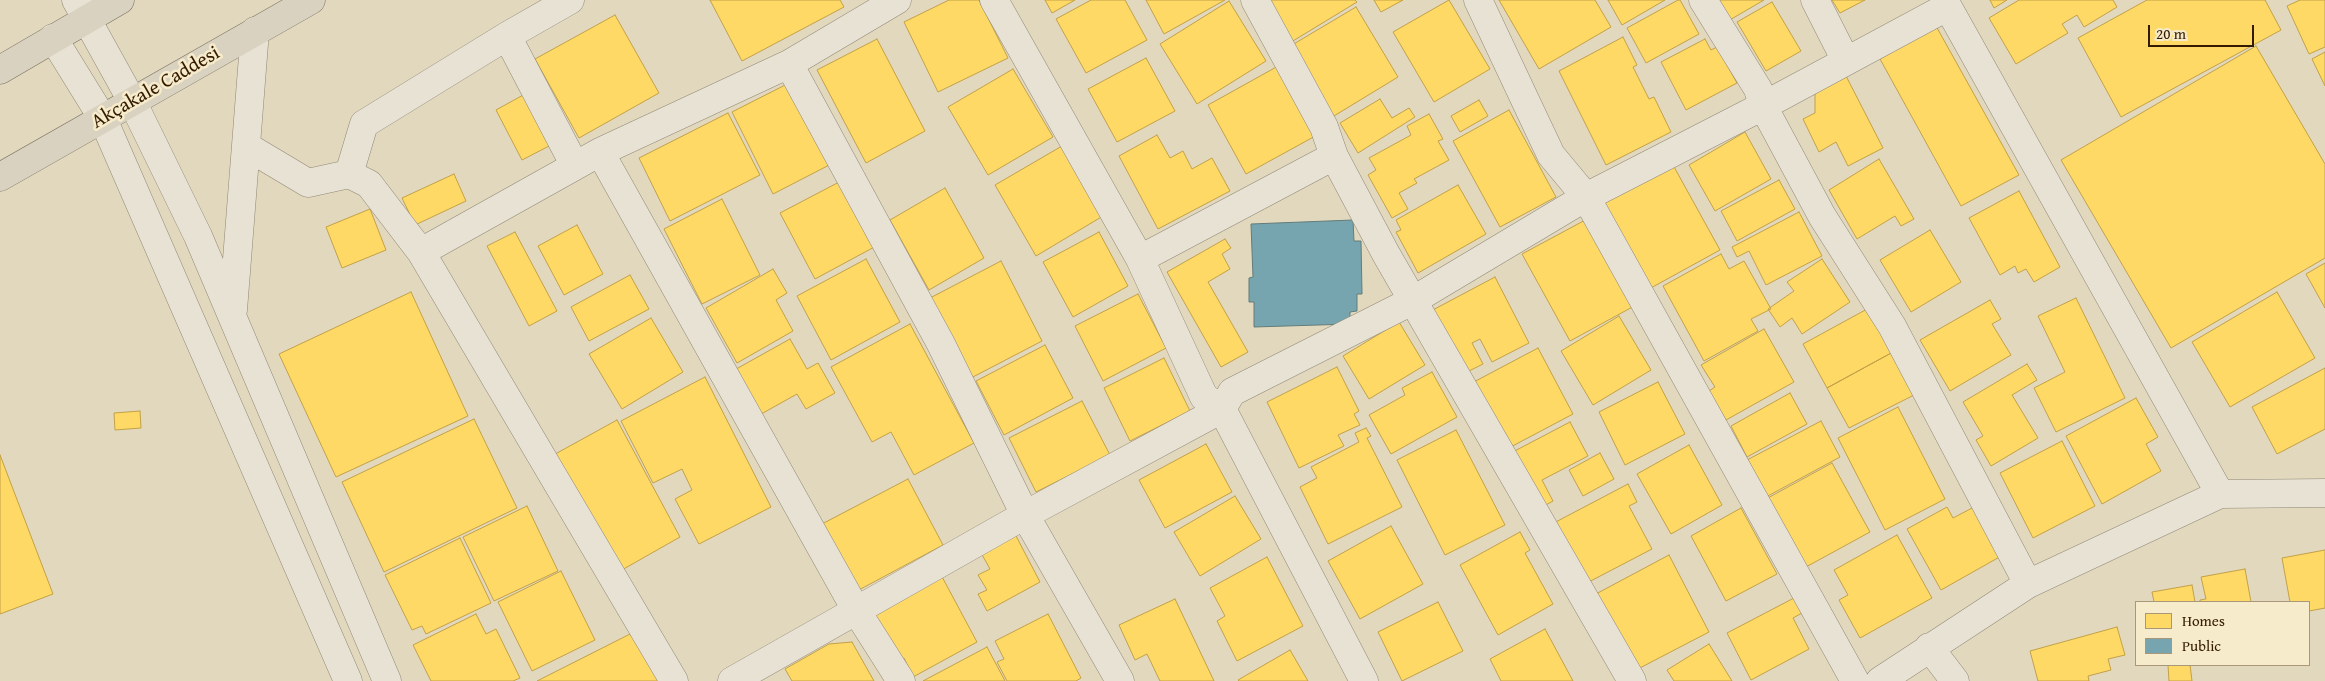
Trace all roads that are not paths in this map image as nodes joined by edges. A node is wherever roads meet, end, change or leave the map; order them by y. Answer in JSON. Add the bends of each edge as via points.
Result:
{"nodes":[{"id":1,"x":120,"y":0,"type":"edge"},
{"id":2,"x":311,"y":0,"type":"edge"},
{"id":3,"x":570,"y":0,"type":"edge"},
{"id":4,"x":898,"y":0,"type":"edge"},
{"id":5,"x":994,"y":0,"type":"edge"},
{"id":6,"x":1255,"y":0,"type":"edge"},
{"id":7,"x":1478,"y":0,"type":"edge"},
{"id":8,"x":1703,"y":0,"type":"edge"},
{"id":9,"x":1815,"y":0,"type":"edge"},
{"id":10,"x":1946,"y":3,"type":"edge"},
{"id":11,"x":81,"y":10,"type":"edge"},
{"id":12,"x":255,"y":31,"type":"junction"},
{"id":13,"x":507,"y":36,"type":"junction"},
{"id":14,"x":53,"y":38,"type":"junction"},
{"id":15,"x":1846,"y":61,"type":"junction"},
{"id":16,"x":789,"y":64,"type":"junction"},
{"id":17,"x":0,"y":70,"type":"edge"},
{"id":18,"x":132,"y":101,"type":"junction"},
{"id":19,"x":1763,"y":106,"type":"junction"},
{"id":20,"x":103,"y":119,"type":"junction"},
{"id":21,"x":246,"y":146,"type":"junction"},
{"id":22,"x":600,"y":152,"type":"junction"},
{"id":23,"x":1334,"y":156,"type":"junction"},
{"id":24,"x":575,"y":166,"type":"junction"},
{"id":25,"x":349,"y":174,"type":"junction"},
{"id":26,"x":0,"y":177,"type":"edge"},
{"id":27,"x":1586,"y":197,"type":"junction"},
{"id":28,"x":421,"y":252,"type":"junction"},
{"id":29,"x":1140,"y":259,"type":"junction"},
{"id":30,"x":1412,"y":301,"type":"junction"},
{"id":31,"x":232,"y":314,"type":"junction"},
{"id":32,"x":1222,"y":409,"type":"junction"},
{"id":33,"x":2325,"y":493,"type":"edge"},
{"id":34,"x":2220,"y":494,"type":"junction"},
{"id":35,"x":1025,"y":515,"type":"junction"},
{"id":36,"x":2028,"y":584,"type":"junction"},
{"id":37,"x":856,"y":610,"type":"junction"},
{"id":38,"x":1929,"y":647,"type":"junction"},
{"id":39,"x":348,"y":681,"type":"edge"},
{"id":40,"x":387,"y":681,"type":"edge"},
{"id":41,"x":674,"y":681,"type":"edge"},
{"id":42,"x":732,"y":681,"type":"edge"},
{"id":43,"x":902,"y":681,"type":"edge"},
{"id":44,"x":1120,"y":681,"type":"edge"},
{"id":45,"x":1364,"y":681,"type":"edge"},
{"id":46,"x":1632,"y":681,"type":"edge"},
{"id":47,"x":1855,"y":681,"type":"edge"},
{"id":48,"x":1880,"y":681,"type":"edge"},
{"id":49,"x":1955,"y":681,"type":"edge"}],
"edges":[{"from":1,"to":11,"type":"main road"},
{"from":2,"to":12,"type":"main road","name":"Akçakale Caddesi"},
{"from":3,"to":13,"type":"street"},
{"from":4,"to":16,"type":"street"},
{"from":5,"to":29,"type":"street"},
{"from":6,"to":23,"type":"street","via":[[1324,127]]},
{"from":7,"to":27,"type":"street","via":[[1552,155]]},
{"from":8,"to":19,"type":"street","via":[[1758,89]]},
{"from":9,"to":15,"type":"street"},
{"from":10,"to":15,"type":"street"},
{"from":10,"to":34,"type":"street"},
{"from":11,"to":14,"type":"main road"},
{"from":11,"to":18,"type":"street"},
{"from":12,"to":18,"type":"main road","name":"Akçakale Caddesi"},
{"from":12,"to":21,"type":"street"},
{"from":13,"to":24,"type":"street"},
{"from":13,"to":25,"type":"street","via":[[364,124]]},
{"from":14,"to":17,"type":"main road"},
{"from":14,"to":20,"type":"street"},
{"from":15,"to":19,"type":"street"},
{"from":16,"to":22,"type":"street"},
{"from":16,"to":35,"type":"street","via":[[941,344]]},
{"from":18,"to":20,"type":"main road","name":"Akçakale Caddesi"},
{"from":18,"to":31,"type":"street"},
{"from":19,"to":27,"type":"street"},
{"from":19,"to":36,"type":"street","via":[[1822,216],[1892,326]]},
{"from":20,"to":26,"type":"main road","name":"Akçakale Caddesi"},
{"from":20,"to":39,"type":"street"},
{"from":21,"to":25,"type":"street","via":[[308,183]]},
{"from":21,"to":31,"type":"street"},
{"from":22,"to":24,"type":"street"},
{"from":22,"to":37,"type":"street"},
{"from":23,"to":29,"type":"street"},
{"from":23,"to":30,"type":"street"},
{"from":24,"to":28,"type":"street"},
{"from":25,"to":28,"type":"street","via":[[369,184]]},
{"from":27,"to":30,"type":"street"},
{"from":27,"to":47,"type":"street"},
{"from":28,"to":41,"type":"street"},
{"from":29,"to":32,"type":"street","via":[[1204,397]]},
{"from":30,"to":32,"type":"street","via":[[1232,392]]},
{"from":30,"to":46,"type":"street"},
{"from":31,"to":40,"type":"street"},
{"from":32,"to":35,"type":"street"},
{"from":32,"to":45,"type":"street"},
{"from":33,"to":34,"type":"street"},
{"from":34,"to":36,"type":"street"},
{"from":35,"to":37,"type":"street"},
{"from":35,"to":44,"type":"street"},
{"from":36,"to":38,"type":"street"},
{"from":37,"to":42,"type":"street"},
{"from":37,"to":43,"type":"street"},
{"from":38,"to":48,"type":"street"},
{"from":38,"to":49,"type":"street"}]}
